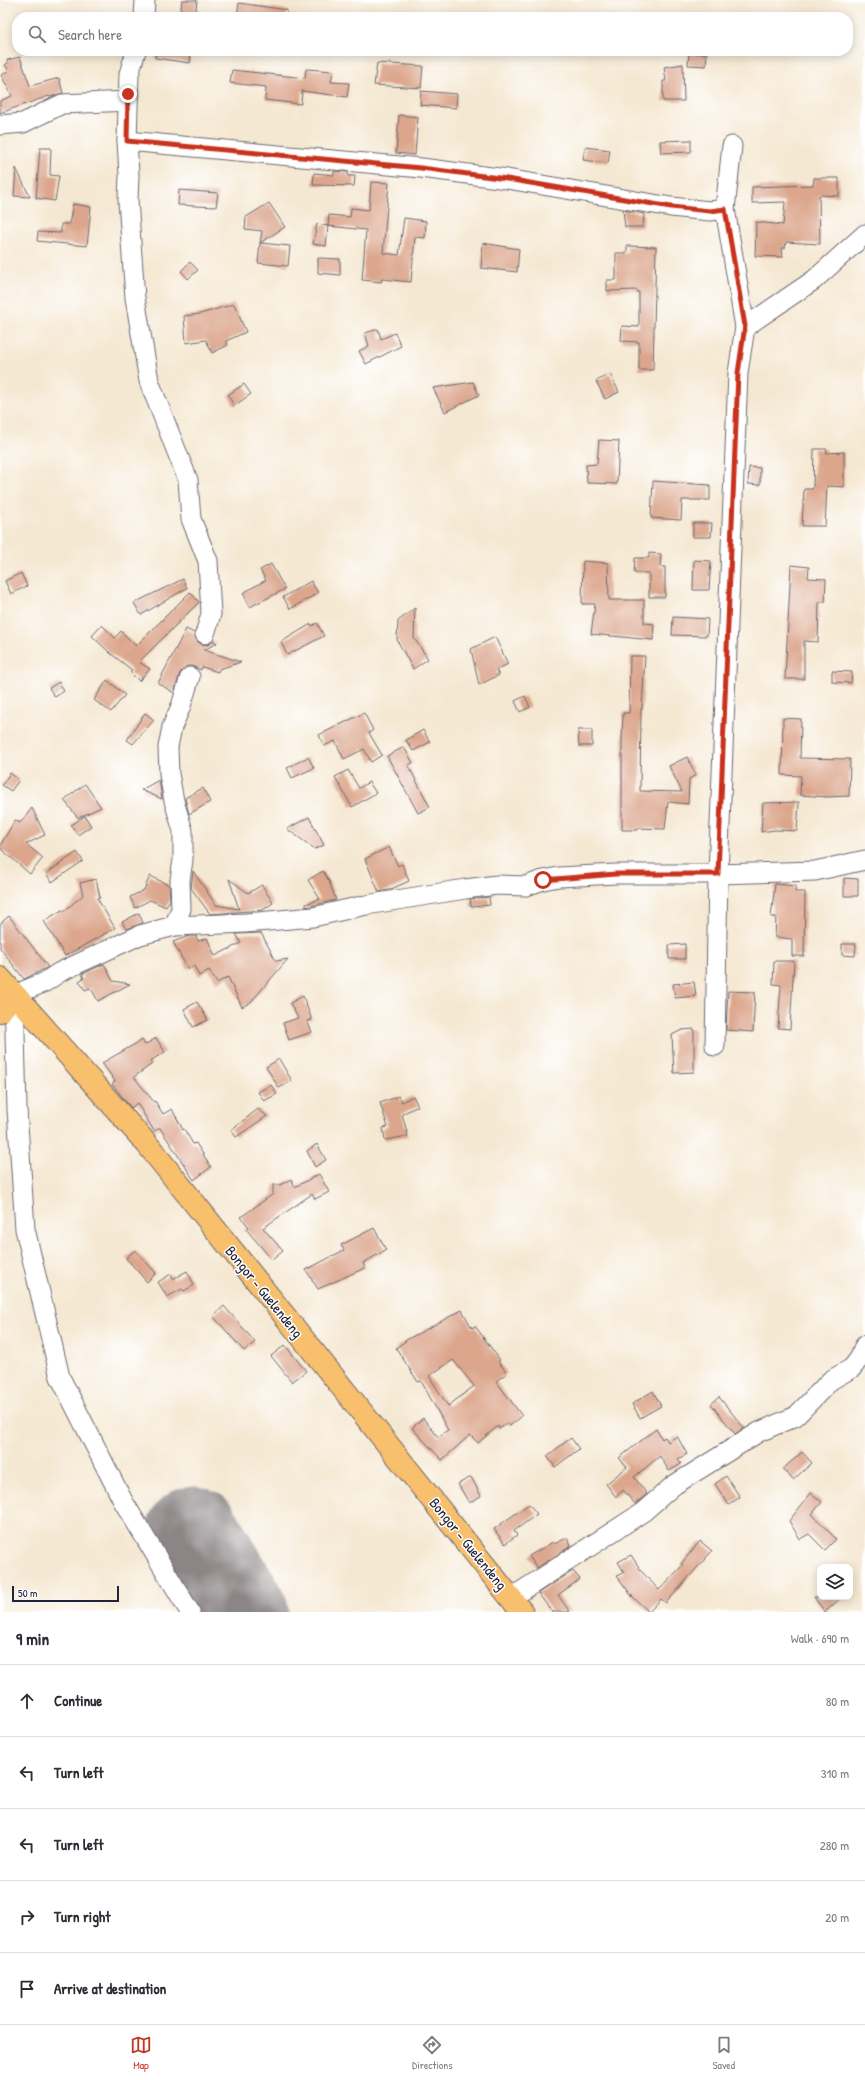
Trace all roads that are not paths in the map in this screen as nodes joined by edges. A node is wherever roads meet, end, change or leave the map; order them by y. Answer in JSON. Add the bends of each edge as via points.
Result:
{"nodes":[{"id":1,"x":145,"y":0,"type":"edge"},
{"id":2,"x":144,"y":12,"type":"edge"},
{"id":3,"x":134,"y":56,"type":"edge"},
{"id":4,"x":128,"y":102,"type":"junction"},
{"id":5,"x":0,"y":125,"type":"edge"},
{"id":6,"x":127,"y":141,"type":"junction"},
{"id":7,"x":732,"y":146,"type":"dead end"},
{"id":8,"x":725,"y":209,"type":"junction"},
{"id":9,"x":865,"y":234,"type":"edge"},
{"id":10,"x":745,"y":326,"type":"junction"},
{"id":11,"x":205,"y":634,"type":"dead end"},
{"id":12,"x":190,"y":677,"type":"dead end"},
{"id":13,"x":865,"y":860,"type":"edge"},
{"id":14,"x":718,"y":874,"type":"junction"},
{"id":15,"x":174,"y":926,"type":"junction"},
{"id":16,"x":4,"y":984,"type":"edge"},
{"id":17,"x":0,"y":1011,"type":"edge"},
{"id":18,"x":715,"y":1046,"type":"dead end"},
{"id":19,"x":865,"y":1345,"type":"edge"},
{"id":20,"x":517,"y":1605,"type":"edge"},
{"id":21,"x":190,"y":1612,"type":"edge"}],
"edges":[{"from":1,"to":2,"type":"street"},
{"from":3,"to":4,"type":"street","via":[[128,74]]},
{"from":4,"to":5,"type":"street","via":[[62,104],[23,122]]},
{"from":4,"to":6,"type":"street"},
{"from":6,"to":8,"type":"street","via":[[421,168],[507,179],[671,207],[710,211]]},
{"from":6,"to":11,"type":"street","via":[[128,200],[135,298],[144,360],[149,381],[188,480],[191,519],[208,561],[211,614]]},
{"from":7,"to":8,"type":"street"},
{"from":8,"to":10,"type":"street"},
{"from":9,"to":10,"type":"street","via":[[814,280]]},
{"from":10,"to":14,"type":"street","via":[[738,373]]},
{"from":12,"to":15,"type":"street","via":[[172,727],[168,748],[169,774],[183,831],[181,910]]},
{"from":13,"to":14,"type":"street","via":[[815,871]]},
{"from":14,"to":15,"type":"street","via":[[616,874],[559,878],[526,886],[497,885],[366,905],[313,917],[246,924]]},
{"from":14,"to":18,"type":"street"},
{"from":15,"to":16,"type":"street","via":[[134,938],[60,972],[45,982]]},
{"from":16,"to":17,"type":"main road"},
{"from":16,"to":20,"type":"main road","name":"Bongor - Guelendeng","via":[[147,1144]]},
{"from":16,"to":21,"type":"street","via":[[17,1109],[25,1229],[60,1376],[123,1501]]},
{"from":19,"to":20,"type":"street","via":[[852,1368],[831,1380],[796,1416],[759,1432],[693,1472]]}]}
